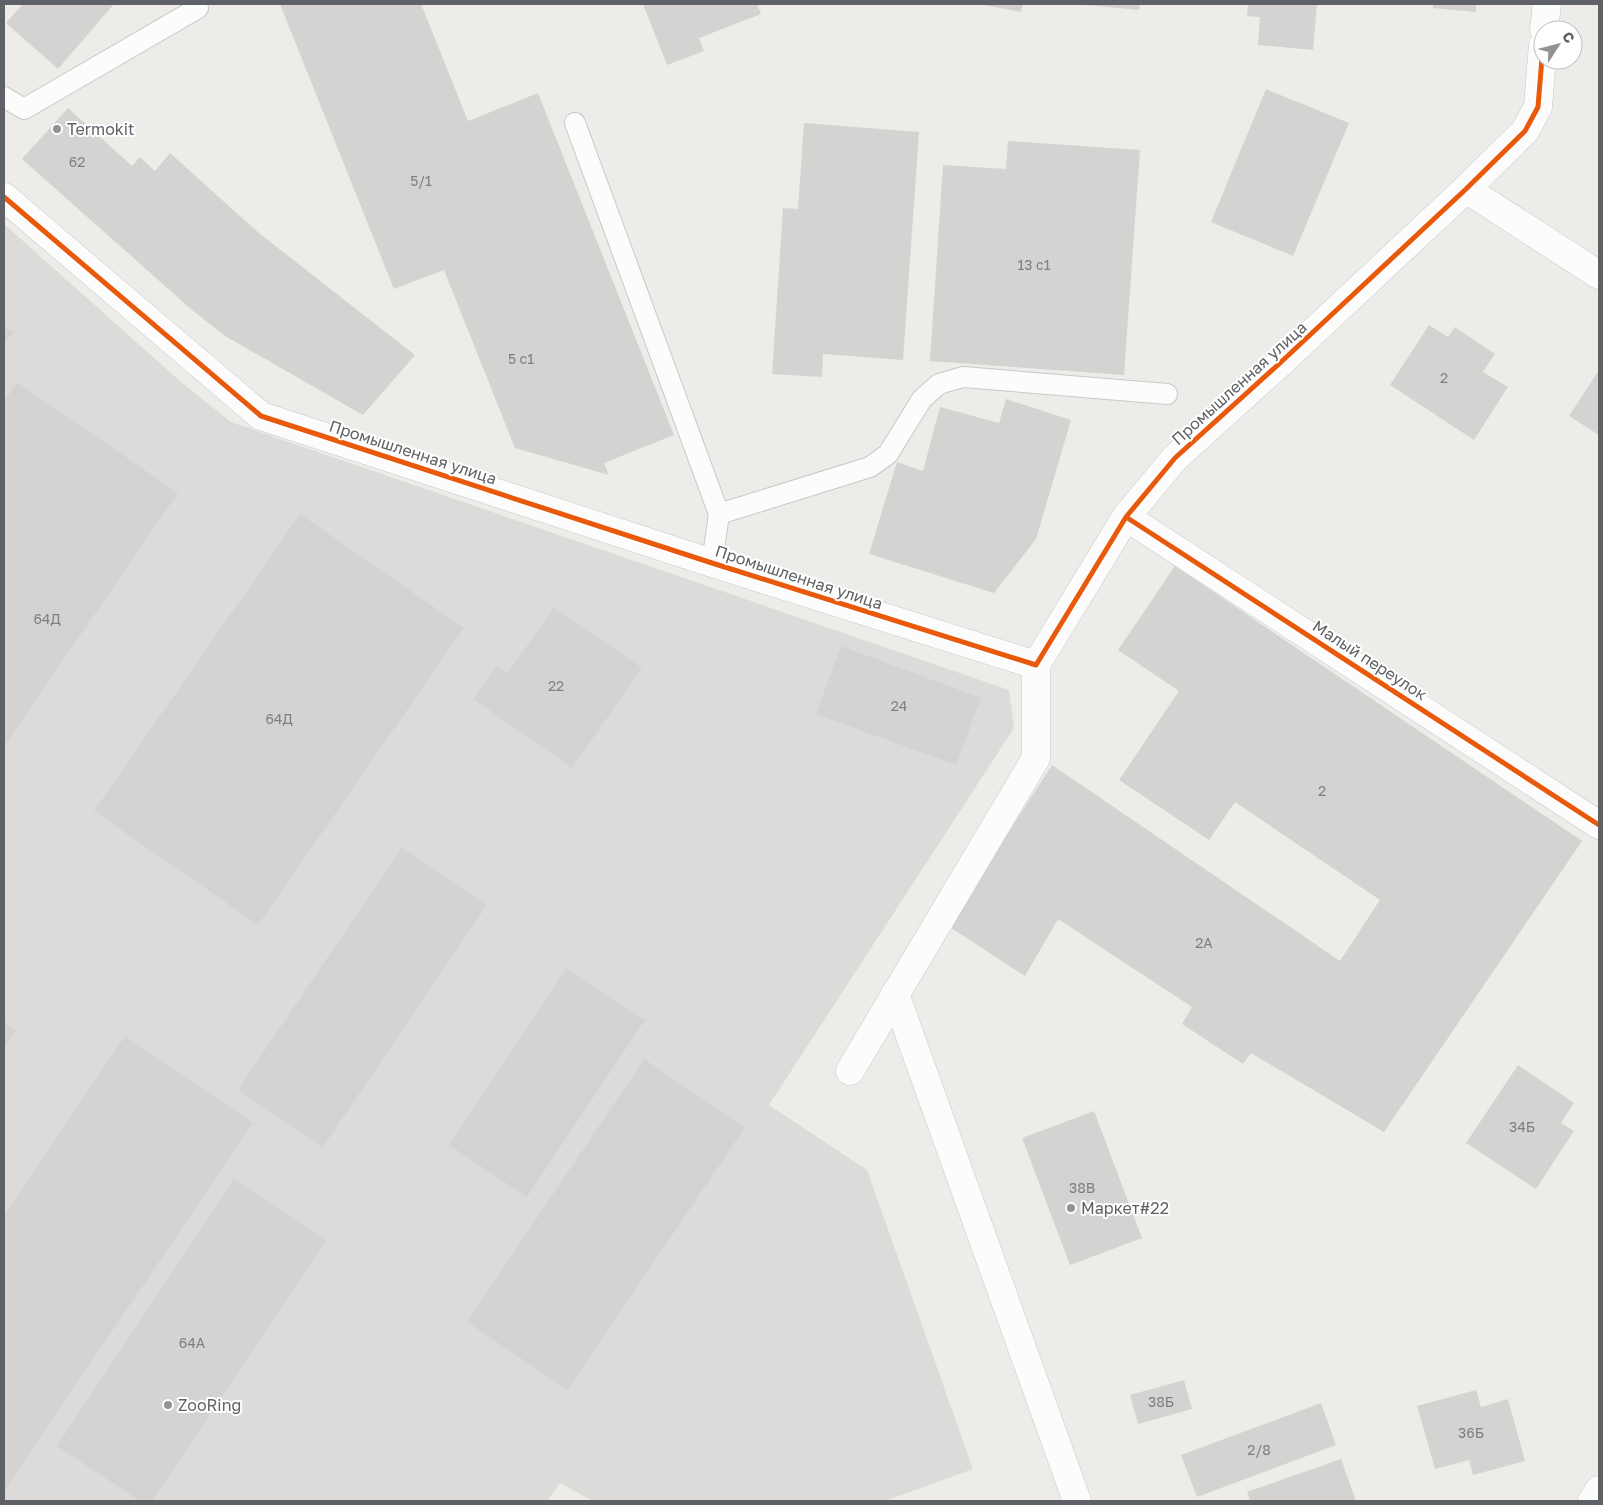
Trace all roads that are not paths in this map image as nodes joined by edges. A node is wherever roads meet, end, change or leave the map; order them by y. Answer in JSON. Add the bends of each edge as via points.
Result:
{"nodes":[{"id":1,"x":1547,"y":4,"type":"edge"},
{"id":2,"x":198,"y":8,"type":"dead end"},
{"id":3,"x":1545,"y":20,"type":"edge"},
{"id":4,"x":1541,"y":70,"type":"edge"},
{"id":5,"x":4,"y":97,"type":"edge"},
{"id":6,"x":575,"y":122,"type":"dead end"},
{"id":7,"x":1466,"y":189,"type":"junction"},
{"id":8,"x":4,"y":198,"type":"edge"},
{"id":9,"x":1599,"y":275,"type":"edge"},
{"id":10,"x":1168,"y":394,"type":"dead end"},
{"id":11,"x":719,"y":514,"type":"junction"},
{"id":12,"x":1126,"y":517,"type":"junction"},
{"id":13,"x":712,"y":562,"type":"junction"},
{"id":14,"x":1036,"y":665,"type":"junction"},
{"id":15,"x":1599,"y":824,"type":"edge"},
{"id":16,"x":895,"y":994,"type":"junction"},
{"id":17,"x":850,"y":1071,"type":"dead end"},
{"id":18,"x":1599,"y":1490,"type":"edge"},
{"id":19,"x":1077,"y":1501,"type":"edge"},
{"id":20,"x":1592,"y":1501,"type":"edge"}],
"edges":[{"from":1,"to":3,"type":"street"},
{"from":2,"to":5,"type":"lane","via":[[24,109]]},
{"from":4,"to":7,"type":"street","name":"Промышленная улица","via":[[1538,107],[1525,131]]},
{"from":6,"to":11,"type":"lane"},
{"from":7,"to":9,"type":"street"},
{"from":7,"to":12,"type":"street","name":"Промышленная улица","via":[[1175,458]]},
{"from":8,"to":13,"type":"street","name":"Промышленная улица","via":[[261,416]]},
{"from":10,"to":11,"type":"lane","via":[[963,377],[939,384],[922,399],[888,454],[870,467]]},
{"from":11,"to":13,"type":"lane"},
{"from":12,"to":14,"type":"street","name":"Промышленная улица"},
{"from":12,"to":15,"type":"street","name":"Малый переулок"},
{"from":13,"to":14,"type":"street","name":"Промышленная улица"},
{"from":14,"to":16,"type":"street","via":[[1036,758]]},
{"from":16,"to":17,"type":"street"},
{"from":16,"to":19,"type":"street"},
{"from":18,"to":20,"type":"street"}]}
